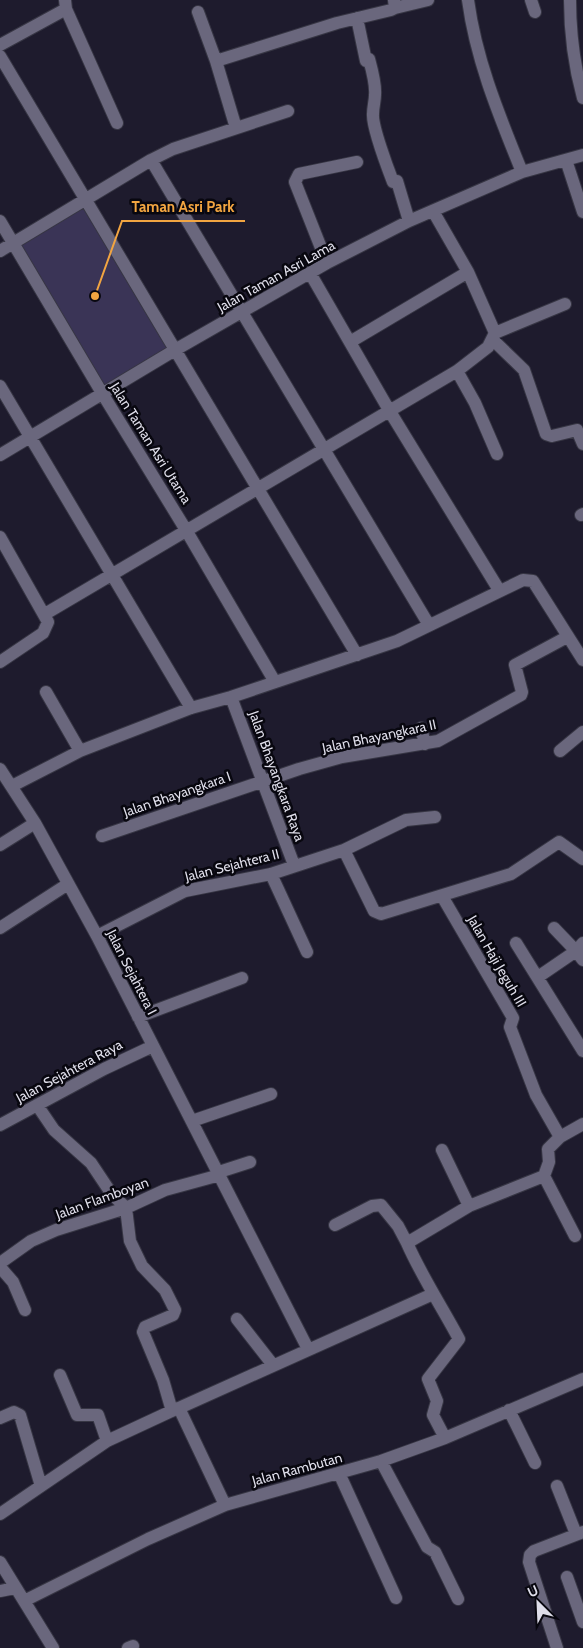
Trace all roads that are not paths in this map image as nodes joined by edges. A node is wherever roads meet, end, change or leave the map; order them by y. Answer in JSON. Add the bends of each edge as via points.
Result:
{"nodes":[{"id":1,"x":428,"y":0,"type":"edge"},
{"id":2,"x":468,"y":0,"type":"edge"},
{"id":3,"x":570,"y":0,"type":"edge"},
{"id":4,"x":394,"y":4,"type":"edge"},
{"id":5,"x":65,"y":5,"type":"edge"},
{"id":6,"x":198,"y":12,"type":"dead end"},
{"id":7,"x":357,"y":18,"type":"junction"},
{"id":8,"x":0,"y":45,"type":"edge"},
{"id":9,"x":0,"y":56,"type":"edge"},
{"id":10,"x":216,"y":62,"type":"junction"},
{"id":11,"x":583,"y":98,"type":"edge"},
{"id":12,"x":288,"y":112,"type":"dead end"},
{"id":13,"x":117,"y":123,"type":"dead end"},
{"id":14,"x":236,"y":128,"type":"junction"},
{"id":15,"x":583,"y":155,"type":"edge"},
{"id":16,"x":151,"y":160,"type":"junction"},
{"id":17,"x":566,"y":160,"type":"junction"},
{"id":18,"x":357,"y":162,"type":"dead end"},
{"id":19,"x":522,"y":172,"type":"junction"},
{"id":20,"x":85,"y":201,"type":"junction"},
{"id":21,"x":434,"y":211,"type":"junction"},
{"id":22,"x":583,"y":212,"type":"edge"},
{"id":23,"x":0,"y":221,"type":"edge"},
{"id":24,"x":409,"y":221,"type":"junction"},
{"id":25,"x":14,"y":243,"type":"junction"},
{"id":26,"x":0,"y":250,"type":"edge"},
{"id":27,"x":327,"y":263,"type":"junction"},
{"id":28,"x":468,"y":272,"type":"junction"},
{"id":29,"x":310,"y":273,"type":"junction"},
{"id":30,"x":565,"y":304,"type":"dead end"},
{"id":31,"x":242,"y":312,"type":"junction"},
{"id":32,"x":494,"y":337,"type":"junction"},
{"id":33,"x":350,"y":342,"type":"junction"},
{"id":34,"x":175,"y":350,"type":"junction"},
{"id":35,"x":457,"y":371,"type":"junction"},
{"id":36,"x":0,"y":386,"type":"edge"},
{"id":37,"x":102,"y":393,"type":"junction"},
{"id":38,"x":389,"y":410,"type":"junction"},
{"id":39,"x":31,"y":437,"type":"junction"},
{"id":40,"x":583,"y":444,"type":"edge"},
{"id":41,"x":324,"y":449,"type":"junction"},
{"id":42,"x":497,"y":454,"type":"dead end"},
{"id":43,"x":0,"y":456,"type":"edge"},
{"id":44,"x":258,"y":488,"type":"junction"},
{"id":45,"x":186,"y":530,"type":"junction"},
{"id":46,"x":0,"y":537,"type":"edge"},
{"id":47,"x":111,"y":574,"type":"junction"},
{"id":48,"x":499,"y":590,"type":"junction"},
{"id":49,"x":45,"y":614,"type":"junction"},
{"id":50,"x":429,"y":625,"type":"junction"},
{"id":51,"x":567,"y":637,"type":"junction"},
{"id":52,"x":357,"y":655,"type":"junction"},
{"id":53,"x":583,"y":660,"type":"edge"},
{"id":54,"x":0,"y":662,"type":"edge"},
{"id":55,"x":275,"y":682,"type":"junction"},
{"id":56,"x":46,"y":692,"type":"dead end"},
{"id":57,"x":231,"y":697,"type":"junction"},
{"id":58,"x":191,"y":708,"type":"junction"},
{"id":59,"x":421,"y":728,"type":"dead end"},
{"id":60,"x":583,"y":732,"type":"edge"},
{"id":61,"x":425,"y":744,"type":"junction"},
{"id":62,"x":560,"y":751,"type":"dead end"},
{"id":63,"x":80,"y":752,"type":"junction"},
{"id":64,"x":0,"y":769,"type":"edge"},
{"id":65,"x":262,"y":780,"type":"junction"},
{"id":66,"x":12,"y":786,"type":"junction"},
{"id":67,"x":435,"y":817,"type":"dead end"},
{"id":68,"x":35,"y":823,"type":"junction"},
{"id":69,"x":102,"y":836,"type":"dead end"},
{"id":70,"x":0,"y":845,"type":"edge"},
{"id":71,"x":344,"y":850,"type":"junction"},
{"id":72,"x":583,"y":859,"type":"edge"},
{"id":73,"x":294,"y":865,"type":"junction"},
{"id":74,"x":271,"y":874,"type":"junction"},
{"id":75,"x":68,"y":884,"type":"junction"},
{"id":76,"x":442,"y":896,"type":"junction"},
{"id":77,"x":0,"y":928,"type":"edge"},
{"id":78,"x":554,"y":928,"type":"dead end"},
{"id":79,"x":97,"y":936,"type":"junction"},
{"id":80,"x":516,"y":943,"type":"dead end"},
{"id":81,"x":306,"y":952,"type":"dead end"},
{"id":82,"x":581,"y":952,"type":"edge"},
{"id":83,"x":538,"y":977,"type":"junction"},
{"id":84,"x":242,"y":978,"type":"dead end"},
{"id":85,"x":138,"y":1017,"type":"junction"},
{"id":86,"x":152,"y":1046,"type":"junction"},
{"id":87,"x":583,"y":1050,"type":"edge"},
{"id":88,"x":271,"y":1094,"type":"dead end"},
{"id":89,"x":37,"y":1104,"type":"junction"},
{"id":90,"x":192,"y":1121,"type":"junction"},
{"id":91,"x":583,"y":1124,"type":"edge"},
{"id":92,"x":0,"y":1125,"type":"edge"},
{"id":93,"x":560,"y":1137,"type":"junction"},
{"id":94,"x":442,"y":1150,"type":"dead end"},
{"id":95,"x":250,"y":1162,"type":"dead end"},
{"id":96,"x":220,"y":1173,"type":"junction"},
{"id":97,"x":544,"y":1176,"type":"junction"},
{"id":98,"x":469,"y":1206,"type":"junction"},
{"id":99,"x":126,"y":1208,"type":"junction"},
{"id":100,"x":334,"y":1225,"type":"dead end"},
{"id":101,"x":575,"y":1236,"type":"dead end"},
{"id":102,"x":407,"y":1243,"type":"junction"},
{"id":103,"x":0,"y":1265,"type":"edge"},
{"id":104,"x":433,"y":1294,"type":"junction"},
{"id":105,"x":25,"y":1310,"type":"dead end"},
{"id":106,"x":237,"y":1319,"type":"dead end"},
{"id":107,"x":308,"y":1349,"type":"junction"},
{"id":108,"x":272,"y":1366,"type":"junction"},
{"id":109,"x":60,"y":1375,"type":"dead end"},
{"id":110,"x":583,"y":1379,"type":"edge"},
{"id":111,"x":176,"y":1410,"type":"junction"},
{"id":112,"x":509,"y":1410,"type":"junction"},
{"id":113,"x":0,"y":1418,"type":"edge"},
{"id":114,"x":445,"y":1438,"type":"junction"},
{"id":115,"x":107,"y":1442,"type":"junction"},
{"id":116,"x":381,"y":1461,"type":"junction"},
{"id":117,"x":535,"y":1463,"type":"dead end"},
{"id":118,"x":340,"y":1473,"type":"junction"},
{"id":119,"x":41,"y":1486,"type":"junction"},
{"id":120,"x":557,"y":1486,"type":"dead end"},
{"id":121,"x":225,"y":1505,"type":"junction"},
{"id":122,"x":0,"y":1514,"type":"edge"},
{"id":123,"x":579,"y":1533,"type":"edge"},
{"id":124,"x":0,"y":1562,"type":"edge"},
{"id":125,"x":567,"y":1578,"type":"dead end"},
{"id":126,"x":15,"y":1588,"type":"junction"},
{"id":127,"x":0,"y":1591,"type":"edge"},
{"id":128,"x":396,"y":1598,"type":"dead end"},
{"id":129,"x":458,"y":1599,"type":"dead end"},
{"id":130,"x":24,"y":1601,"type":"junction"},
{"id":131,"x":583,"y":1622,"type":"edge"},
{"id":132,"x":52,"y":1648,"type":"edge"},
{"id":133,"x":557,"y":1648,"type":"edge"}],
"edges":[{"from":1,"to":4,"type":"street"},
{"from":2,"to":19,"type":"street","via":[[473,36],[486,80]]},
{"from":3,"to":11,"type":"street","via":[[570,28]]},
{"from":4,"to":7,"type":"street"},
{"from":5,"to":8,"type":"street"},
{"from":5,"to":13,"type":"street"},
{"from":6,"to":10,"type":"street"},
{"from":7,"to":10,"type":"street"},
{"from":7,"to":24,"type":"street","via":[[366,61],[369,60],[372,73],[376,96],[373,116],[384,159],[393,182],[397,181]]},
{"from":9,"to":20,"type":"street"},
{"from":10,"to":14,"type":"street"},
{"from":12,"to":14,"type":"street"},
{"from":14,"to":16,"type":"street"},
{"from":15,"to":17,"type":"street","name":"Jalan Taman Asri Lama"},
{"from":16,"to":20,"type":"street"},
{"from":16,"to":31,"type":"street"},
{"from":17,"to":19,"type":"street","name":"Jalan Taman Asri Lama"},
{"from":17,"to":22,"type":"street"},
{"from":18,"to":27,"type":"street","via":[[299,174],[296,178]]},
{"from":19,"to":21,"type":"street","name":"Jalan Taman Asri Lama"},
{"from":20,"to":25,"type":"street"},
{"from":20,"to":34,"type":"street"},
{"from":21,"to":24,"type":"street","name":"Jalan Taman Asri Lama"},
{"from":21,"to":28,"type":"street"},
{"from":23,"to":25,"type":"street","name":"Jalan Taman Asri Utama"},
{"from":24,"to":27,"type":"street","name":"Jalan Taman Asri Lama"},
{"from":25,"to":26,"type":"street"},
{"from":25,"to":37,"type":"street","name":"Jalan Taman Asri Utama"},
{"from":27,"to":29,"type":"street","name":"Jalan Taman Asri Lama"},
{"from":28,"to":32,"type":"street"},
{"from":28,"to":33,"type":"street"},
{"from":29,"to":31,"type":"street","name":"Jalan Taman Asri Lama"},
{"from":29,"to":33,"type":"street"},
{"from":30,"to":32,"type":"street"},
{"from":31,"to":34,"type":"street","name":"Jalan Taman Asri Lama"},
{"from":31,"to":41,"type":"street"},
{"from":32,"to":35,"type":"street","via":[[488,347]]},
{"from":32,"to":40,"type":"street","via":[[524,370],[546,434],[552,436],[577,430]]},
{"from":33,"to":38,"type":"street"},
{"from":34,"to":37,"type":"street","name":"Jalan Taman Asri Lama"},
{"from":34,"to":44,"type":"street"},
{"from":35,"to":38,"type":"street"},
{"from":35,"to":42,"type":"street"},
{"from":36,"to":39,"type":"street"},
{"from":37,"to":39,"type":"street","name":"Jalan Taman Asri Lama"},
{"from":37,"to":45,"type":"street","name":"Jalan Taman Asri Utama"},
{"from":38,"to":41,"type":"street"},
{"from":38,"to":48,"type":"street"},
{"from":39,"to":43,"type":"street","name":"Jalan Taman Asri Lama"},
{"from":39,"to":47,"type":"street"},
{"from":41,"to":44,"type":"street"},
{"from":41,"to":50,"type":"street"},
{"from":44,"to":45,"type":"street"},
{"from":44,"to":52,"type":"street"},
{"from":45,"to":47,"type":"street"},
{"from":45,"to":55,"type":"street","name":"Jalan Taman Asri Utama"},
{"from":46,"to":49,"type":"street"},
{"from":47,"to":49,"type":"street"},
{"from":47,"to":58,"type":"street"},
{"from":48,"to":50,"type":"street"},
{"from":48,"to":51,"type":"street","via":[[522,580],[533,581]]},
{"from":49,"to":54,"type":"street","via":[[48,622],[43,633]]},
{"from":50,"to":52,"type":"street"},
{"from":51,"to":53,"type":"street"},
{"from":51,"to":61,"type":"street","name":"Jalan Bhayangkara II","via":[[515,665],[521,695],[438,741]]},
{"from":52,"to":55,"type":"street"},
{"from":55,"to":57,"type":"street"},
{"from":56,"to":63,"type":"street"},
{"from":57,"to":58,"type":"street"},
{"from":57,"to":65,"type":"street","name":"Jalan Bhayangkara Raya"},
{"from":58,"to":63,"type":"street"},
{"from":59,"to":61,"type":"street"},
{"from":60,"to":62,"type":"street"},
{"from":61,"to":65,"type":"street","name":"Jalan Bhayangkara II","via":[[342,757]]},
{"from":63,"to":66,"type":"street"},
{"from":64,"to":66,"type":"street","name":"Jalan Sejahtera I"},
{"from":65,"to":69,"type":"street","name":"Jalan Bhayangkara I"},
{"from":65,"to":73,"type":"street","name":"Jalan Bhayangkara Raya"},
{"from":66,"to":68,"type":"street","name":"Jalan Sejahtera I"},
{"from":67,"to":71,"type":"street","name":"Jalan Sejahtera II","via":[[406,820]]},
{"from":68,"to":70,"type":"street"},
{"from":68,"to":75,"type":"street","name":"Jalan Sejahtera I"},
{"from":71,"to":73,"type":"street","name":"Jalan Sejahtera II"},
{"from":71,"to":76,"type":"street","via":[[377,913]]},
{"from":72,"to":76,"type":"street","via":[[559,842],[512,874]]},
{"from":73,"to":74,"type":"street","name":"Jalan Sejahtera II"},
{"from":74,"to":79,"type":"street","name":"Jalan Sejahtera II","via":[[185,891]]},
{"from":74,"to":81,"type":"street"},
{"from":75,"to":77,"type":"street"},
{"from":75,"to":79,"type":"street","name":"Jalan Sejahtera I"},
{"from":76,"to":93,"type":"street","name":"Jalan Haji Jeguh III","via":[[513,1018],[510,1027],[536,1095]]},
{"from":78,"to":82,"type":"street"},
{"from":79,"to":85,"type":"street","name":"Jalan Sejahtera I"},
{"from":80,"to":83,"type":"street"},
{"from":82,"to":83,"type":"street"},
{"from":83,"to":87,"type":"street"},
{"from":84,"to":85,"type":"street"},
{"from":85,"to":86,"type":"street","name":"Jalan Sejahtera I"},
{"from":86,"to":89,"type":"street","name":"Jalan Sejahtera Raya"},
{"from":86,"to":90,"type":"street","name":"Jalan Sejahtera I"},
{"from":88,"to":90,"type":"street"},
{"from":89,"to":92,"type":"street","name":"Jalan Sejahtera Raya"},
{"from":89,"to":99,"type":"street","via":[[54,1130],[91,1163],[110,1193]]},
{"from":90,"to":96,"type":"street","name":"Jalan Sejahtera I"},
{"from":91,"to":93,"type":"street"},
{"from":93,"to":97,"type":"street","via":[[548,1149],[548,1170]]},
{"from":94,"to":98,"type":"street"},
{"from":95,"to":96,"type":"street","name":"Jalan Flamboyan"},
{"from":96,"to":99,"type":"street","name":"Jalan Flamboyan","via":[[165,1190]]},
{"from":96,"to":107,"type":"street","name":"Jalan Sejahtera I","via":[[246,1232]]},
{"from":97,"to":98,"type":"street"},
{"from":97,"to":101,"type":"street"},
{"from":98,"to":102,"type":"street"},
{"from":99,"to":103,"type":"street","name":"Jalan Flamboyan","via":[[31,1241]]},
{"from":99,"to":111,"type":"street","via":[[130,1241],[142,1266],[165,1290],[175,1310],[145,1327],[143,1332]]},
{"from":100,"to":102,"type":"street","via":[[372,1206],[381,1205]]},
{"from":102,"to":104,"type":"street"},
{"from":103,"to":105,"type":"street","via":[[13,1282]]},
{"from":104,"to":107,"type":"street"},
{"from":104,"to":114,"type":"street","via":[[459,1339],[428,1379],[437,1401],[433,1415]]},
{"from":106,"to":108,"type":"street"},
{"from":107,"to":108,"type":"street"},
{"from":108,"to":111,"type":"street"},
{"from":109,"to":115,"type":"street","via":[[77,1415],[98,1415]]},
{"from":110,"to":112,"type":"street","name":"Jalan Rambutan"},
{"from":111,"to":115,"type":"street"},
{"from":111,"to":121,"type":"street"},
{"from":112,"to":114,"type":"street","name":"Jalan Rambutan"},
{"from":112,"to":117,"type":"street"},
{"from":113,"to":119,"type":"street","via":[[14,1412],[20,1415]]},
{"from":114,"to":116,"type":"street","name":"Jalan Rambutan"},
{"from":115,"to":119,"type":"street"},
{"from":116,"to":118,"type":"street","name":"Jalan Rambutan"},
{"from":116,"to":129,"type":"street","via":[[427,1547],[435,1552]]},
{"from":118,"to":121,"type":"street","name":"Jalan Rambutan"},
{"from":118,"to":128,"type":"street"},
{"from":119,"to":122,"type":"street"},
{"from":120,"to":123,"type":"street"},
{"from":121,"to":130,"type":"street","name":"Jalan Rambutan","via":[[148,1539]]},
{"from":123,"to":133,"type":"street","via":[[530,1555],[529,1562]]},
{"from":124,"to":126,"type":"street"},
{"from":125,"to":131,"type":"street"},
{"from":126,"to":127,"type":"street"},
{"from":126,"to":130,"type":"street"},
{"from":130,"to":132,"type":"street"}]}
